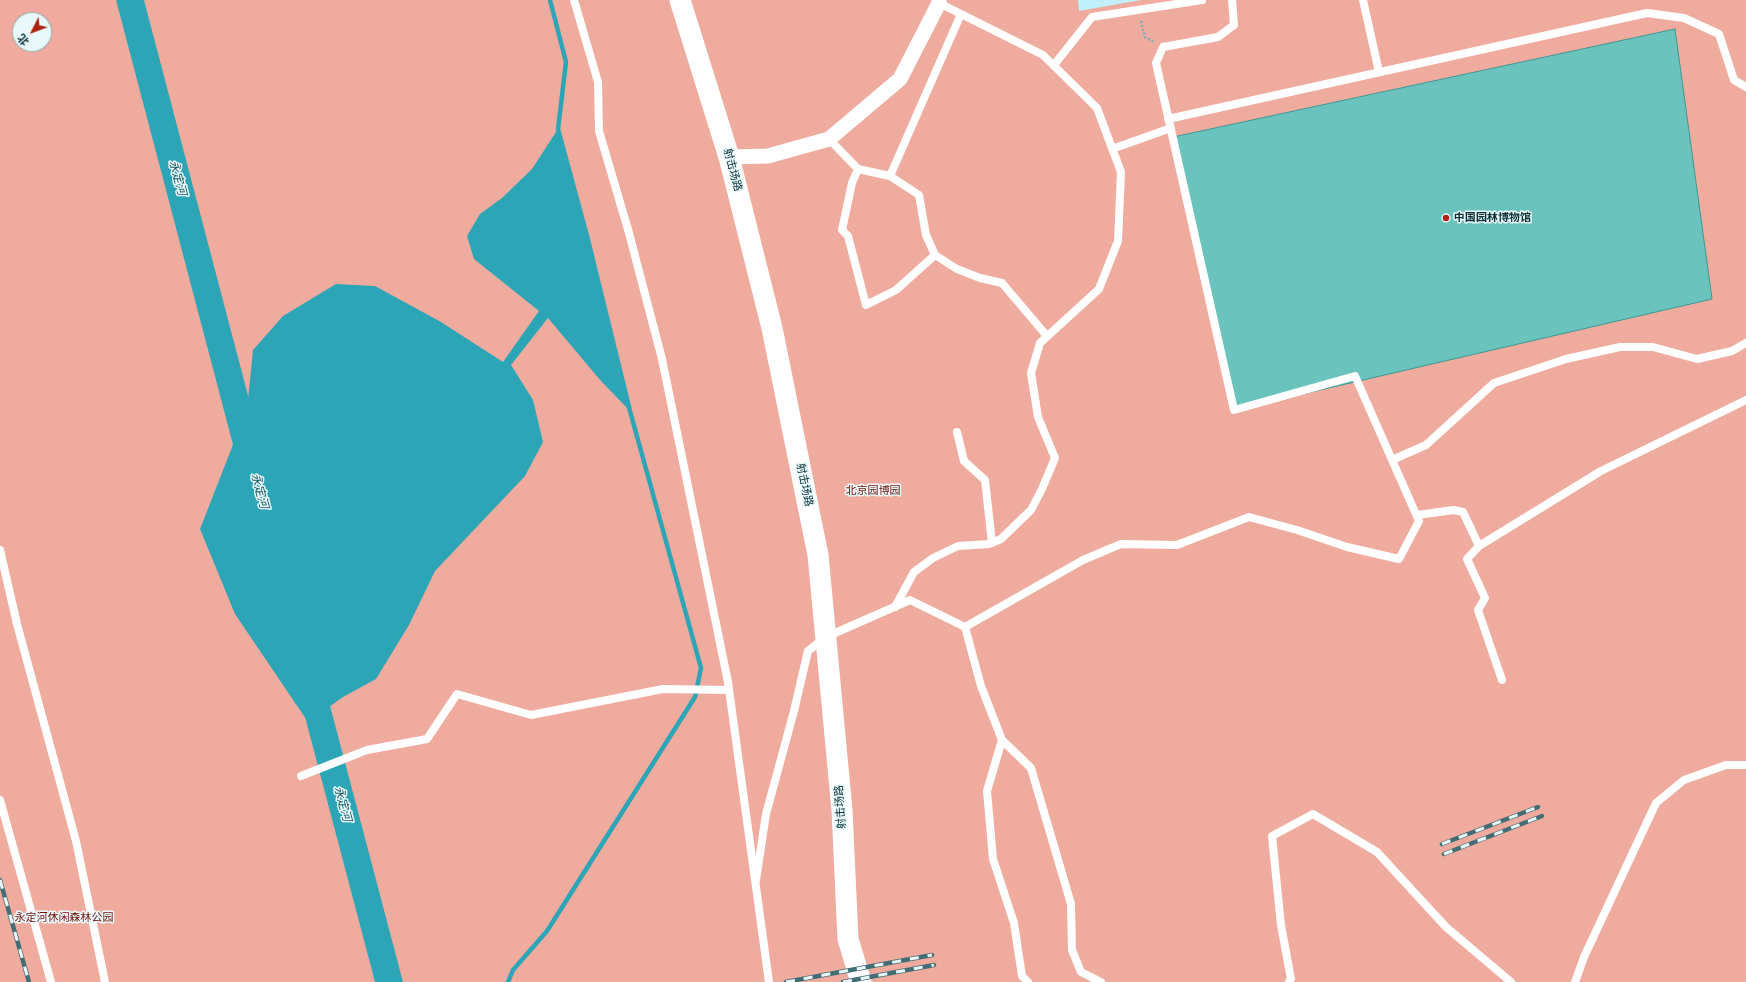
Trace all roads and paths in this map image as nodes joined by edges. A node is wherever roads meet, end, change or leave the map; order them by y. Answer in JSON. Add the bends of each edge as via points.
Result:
{"nodes":[{"id":1,"x":574,"y":0,"type":"edge"},
{"id":2,"x":680,"y":0,"type":"edge"},
{"id":3,"x":1202,"y":0,"type":"edge"},
{"id":4,"x":1232,"y":0,"type":"edge"},
{"id":5,"x":1363,"y":0,"type":"edge"},
{"id":6,"x":939,"y":2,"type":"edge"},
{"id":7,"x":1139,"y":10,"type":"junction"},
{"id":8,"x":961,"y":14,"type":"junction"},
{"id":9,"x":1163,"y":47,"type":"junction"},
{"id":10,"x":1054,"y":65,"type":"junction"},
{"id":11,"x":1379,"y":72,"type":"junction"},
{"id":12,"x":1746,"y":87,"type":"edge"},
{"id":13,"x":1168,"y":119,"type":"junction"},
{"id":14,"x":1170,"y":128,"type":"junction"},
{"id":15,"x":829,"y":139,"type":"junction"},
{"id":16,"x":1112,"y":149,"type":"junction"},
{"id":17,"x":729,"y":157,"type":"junction"},
{"id":18,"x":858,"y":170,"type":"junction"},
{"id":19,"x":890,"y":176,"type":"junction"},
{"id":20,"x":935,"y":255,"type":"junction"},
{"id":21,"x":1047,"y":336,"type":"junction"},
{"id":22,"x":1746,"y":343,"type":"edge"},
{"id":23,"x":1746,"y":400,"type":"edge"},
{"id":24,"x":957,"y":432,"type":"dead end"},
{"id":25,"x":1392,"y":460,"type":"junction"},
{"id":26,"x":1417,"y":515,"type":"junction"},
{"id":27,"x":992,"y":543,"type":"junction"},
{"id":28,"x":1479,"y":546,"type":"junction"},
{"id":29,"x":0,"y":550,"type":"edge"},
{"id":30,"x":895,"y":607,"type":"junction"},
{"id":31,"x":966,"y":627,"type":"junction"},
{"id":32,"x":826,"y":637,"type":"junction"},
{"id":33,"x":1502,"y":680,"type":"dead end"},
{"id":34,"x":730,"y":690,"type":"junction"},
{"id":35,"x":1002,"y":740,"type":"junction"},
{"id":36,"x":1746,"y":765,"type":"edge"},
{"id":37,"x":301,"y":776,"type":"dead end"},
{"id":38,"x":0,"y":800,"type":"edge"},
{"id":39,"x":756,"y":880,"type":"junction"},
{"id":40,"x":51,"y":982,"type":"edge"},
{"id":41,"x":105,"y":982,"type":"edge"},
{"id":42,"x":769,"y":982,"type":"edge"},
{"id":43,"x":861,"y":982,"type":"edge"},
{"id":44,"x":1028,"y":982,"type":"edge"},
{"id":45,"x":1101,"y":982,"type":"edge"},
{"id":46,"x":1290,"y":982,"type":"edge"},
{"id":47,"x":1511,"y":982,"type":"edge"},
{"id":48,"x":1575,"y":982,"type":"edge"}],
"edges":[{"from":1,"to":34,"type":"lane","via":[[598,82],[599,131],[662,359]]},
{"from":2,"to":17,"type":"street","name":"射击场路"},
{"from":3,"to":7,"type":"lane"},
{"from":4,"to":9,"type":"lane","via":[[1234,25],[1218,37]]},
{"from":5,"to":11,"type":"lane"},
{"from":6,"to":8,"type":"lane"},
{"from":6,"to":15,"type":"street","via":[[900,79]]},
{"from":7,"to":9,"type":"path","via":[[1145,37]]},
{"from":7,"to":10,"type":"lane","via":[[1092,17]]},
{"from":8,"to":10,"type":"lane","via":[[1042,55]]},
{"from":8,"to":19,"type":"lane"},
{"from":9,"to":13,"type":"lane","via":[[1156,63]]},
{"from":10,"to":16,"type":"lane","via":[[1097,108]]},
{"from":11,"to":12,"type":"lane","via":[[1647,13],[1684,18],[1719,34],[1734,80]]},
{"from":11,"to":13,"type":"lane"},
{"from":13,"to":14,"type":"lane"},
{"from":14,"to":16,"type":"lane"},
{"from":14,"to":25,"type":"lane","via":[[1234,410],[1355,376]]},
{"from":15,"to":17,"type":"street","via":[[768,156]]},
{"from":15,"to":18,"type":"lane"},
{"from":16,"to":21,"type":"lane","via":[[1121,172],[1118,240],[1099,289]]},
{"from":17,"to":32,"type":"street","name":"射击场路","via":[[772,328],[818,555]]},
{"from":18,"to":19,"type":"lane"},
{"from":18,"to":20,"type":"lane","via":[[852,183],[842,230],[848,236],[866,305],[896,290]]},
{"from":19,"to":20,"type":"lane","via":[[920,195],[926,235]]},
{"from":20,"to":21,"type":"lane","via":[[957,269],[1002,283]]},
{"from":21,"to":27,"type":"lane","via":[[1040,343],[1031,372],[1038,417],[1055,458],[1031,510],[1001,539]]},
{"from":22,"to":25,"type":"lane","via":[[1732,351],[1698,359],[1653,348],[1620,347],[1559,361],[1494,383],[1426,445]]},
{"from":23,"to":28,"type":"lane","via":[[1601,471]]},
{"from":24,"to":27,"type":"lane","via":[[964,460],[985,480]]},
{"from":25,"to":26,"type":"lane"},
{"from":26,"to":28,"type":"lane","via":[[1454,510],[1463,512]]},
{"from":26,"to":31,"type":"lane","via":[[1419,521],[1400,559],[1347,547],[1249,517],[1177,545],[1121,544],[1083,560]]},
{"from":27,"to":30,"type":"lane","via":[[958,546],[933,558],[914,572]]},
{"from":28,"to":33,"type":"lane","via":[[1467,559],[1485,598],[1478,610]]},
{"from":29,"to":41,"type":"lane","via":[[17,624],[76,841]]},
{"from":30,"to":31,"type":"lane","via":[[910,600]]},
{"from":30,"to":32,"type":"lane"},
{"from":31,"to":35,"type":"lane","via":[[980,686]]},
{"from":32,"to":39,"type":"lane","via":[[808,651],[766,814]]},
{"from":32,"to":43,"type":"street","name":"射击场路","via":[[842,810],[848,939]]},
{"from":34,"to":37,"type":"lane","via":[[663,689],[531,715],[458,694],[427,739],[367,750]]},
{"from":34,"to":39,"type":"lane"},
{"from":35,"to":44,"type":"lane","via":[[987,792],[993,859],[1014,923],[1022,976]]},
{"from":35,"to":45,"type":"lane","via":[[1031,768],[1071,904],[1072,950],[1081,972]]},
{"from":36,"to":48,"type":"lane","via":[[1726,765],[1684,780],[1656,803],[1584,957]]},
{"from":38,"to":40,"type":"lane"},
{"from":39,"to":42,"type":"lane"},
{"from":46,"to":47,"type":"lane","via":[[1272,836],[1314,814],[1377,852],[1446,927]]}]}
